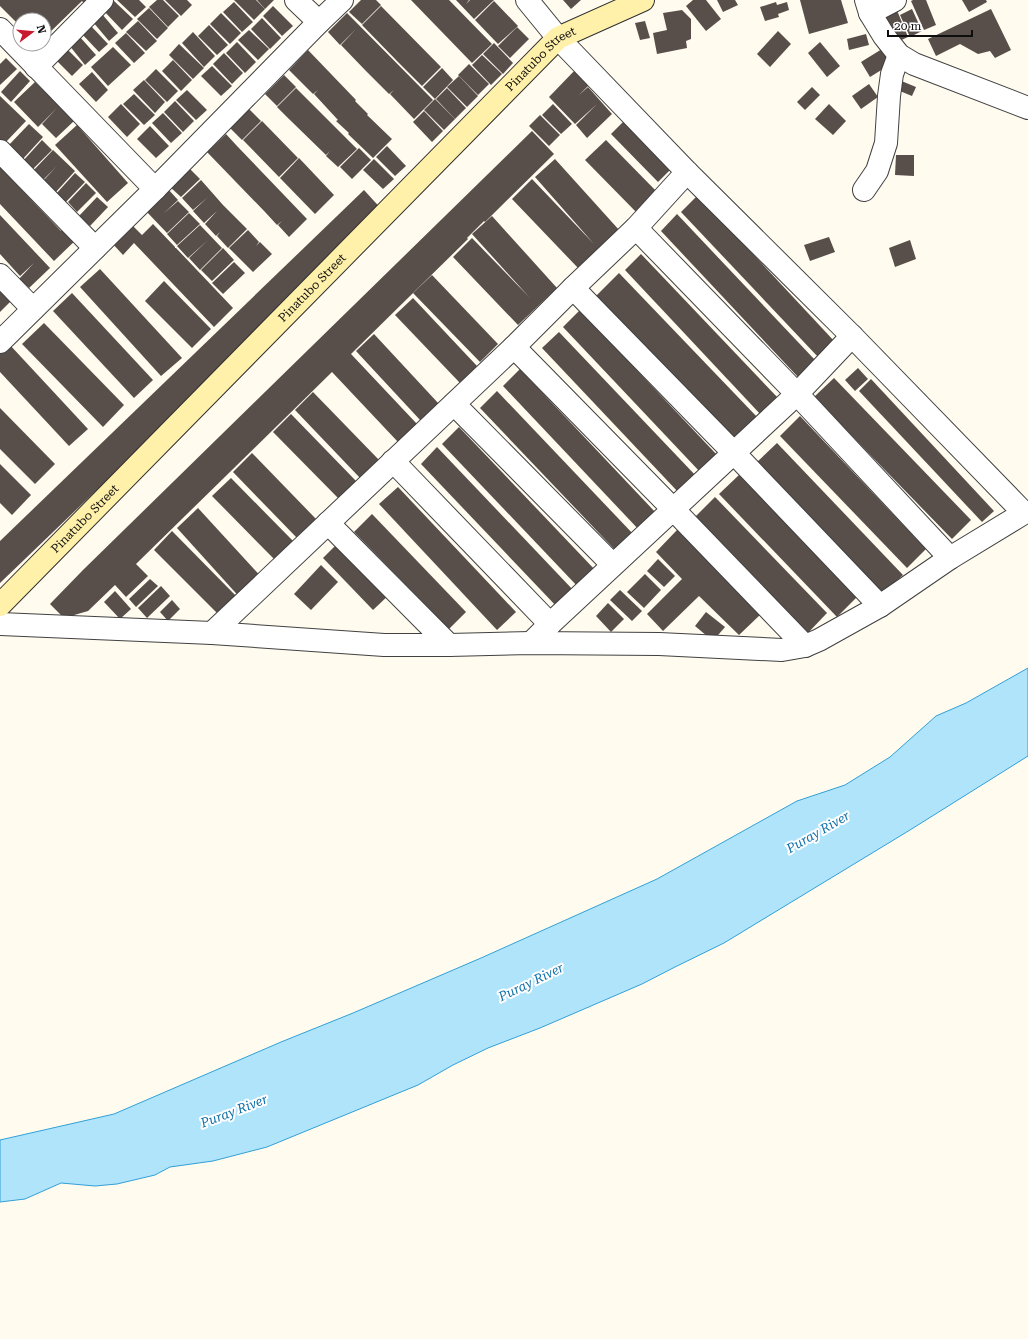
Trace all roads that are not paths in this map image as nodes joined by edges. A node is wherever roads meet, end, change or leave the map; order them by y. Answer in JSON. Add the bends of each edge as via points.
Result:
{"nodes":[{"id":1,"x":102,"y":0,"type":"edge"},
{"id":2,"x":296,"y":0,"type":"edge"},
{"id":3,"x":342,"y":0,"type":"edge"},
{"id":4,"x":527,"y":0,"type":"edge"},
{"id":5,"x":643,"y":0,"type":"edge"},
{"id":6,"x":895,"y":0,"type":"edge"},
{"id":7,"x":868,"y":7,"type":"edge"},
{"id":8,"x":319,"y":22,"type":"junction"},
{"id":9,"x":2,"y":36,"type":"edge"},
{"id":10,"x":558,"y":38,"type":"junction"},
{"id":11,"x":899,"y":55,"type":"junction"},
{"id":12,"x":36,"y":67,"type":"junction"},
{"id":13,"x":1028,"y":108,"type":"edge"},
{"id":14,"x":0,"y":151,"type":"edge"},
{"id":15,"x":688,"y":172,"type":"junction"},
{"id":16,"x":155,"y":189,"type":"junction"},
{"id":17,"x":864,"y":190,"type":"dead end"},
{"id":18,"x":636,"y":228,"type":"junction"},
{"id":19,"x":96,"y":248,"type":"junction"},
{"id":20,"x":0,"y":275,"type":"edge"},
{"id":21,"x":573,"y":288,"type":"junction"},
{"id":22,"x":33,"y":309,"type":"junction"},
{"id":23,"x":852,"y":336,"type":"junction"},
{"id":24,"x":0,"y":342,"type":"edge"},
{"id":25,"x":514,"y":347,"type":"junction"},
{"id":26,"x":797,"y":394,"type":"junction"},
{"id":27,"x":454,"y":404,"type":"junction"},
{"id":28,"x":734,"y":452,"type":"junction"},
{"id":29,"x":393,"y":461,"type":"junction"},
{"id":30,"x":673,"y":509,"type":"junction"},
{"id":31,"x":328,"y":523,"type":"junction"},
{"id":32,"x":950,"y":558,"type":"junction"},
{"id":33,"x":613,"y":565,"type":"junction"},
{"id":34,"x":0,"y":605,"type":"edge"},
{"id":35,"x":880,"y":606,"type":"junction"},
{"id":36,"x":0,"y":624,"type":"edge"},
{"id":37,"x":550,"y":624,"type":"junction"},
{"id":38,"x":212,"y":633,"type":"junction"},
{"id":39,"x":531,"y":643,"type":"junction"},
{"id":40,"x":449,"y":645,"type":"junction"},
{"id":41,"x":805,"y":646,"type":"junction"}],
"edges":[{"from":1,"to":12,"type":"street"},
{"from":2,"to":8,"type":"street"},
{"from":3,"to":8,"type":"street"},
{"from":4,"to":10,"type":"street"},
{"from":5,"to":10,"type":"street","name":"Pinatubo Street"},
{"from":6,"to":7,"type":"street"},
{"from":7,"to":11,"type":"street","via":[[884,36]]},
{"from":8,"to":16,"type":"street"},
{"from":9,"to":12,"type":"street"},
{"from":10,"to":15,"type":"street"},
{"from":10,"to":34,"type":"street","name":"Pinatubo Street"},
{"from":11,"to":13,"type":"street","via":[[914,64]]},
{"from":11,"to":17,"type":"street","via":[[892,74],[886,143],[877,171]]},
{"from":12,"to":16,"type":"street"},
{"from":14,"to":19,"type":"street"},
{"from":15,"to":18,"type":"street"},
{"from":15,"to":23,"type":"street"},
{"from":16,"to":19,"type":"street"},
{"from":18,"to":21,"type":"street"},
{"from":18,"to":26,"type":"street"},
{"from":19,"to":22,"type":"street"},
{"from":20,"to":22,"type":"street"},
{"from":21,"to":25,"type":"street"},
{"from":21,"to":28,"type":"street"},
{"from":22,"to":24,"type":"street"},
{"from":23,"to":26,"type":"street"},
{"from":23,"to":32,"type":"street","via":[[1024,513]]},
{"from":25,"to":27,"type":"street"},
{"from":25,"to":30,"type":"street"},
{"from":26,"to":28,"type":"street"},
{"from":26,"to":32,"type":"street"},
{"from":27,"to":29,"type":"street"},
{"from":27,"to":33,"type":"street"},
{"from":28,"to":30,"type":"street"},
{"from":28,"to":35,"type":"street"},
{"from":29,"to":31,"type":"street"},
{"from":29,"to":37,"type":"street"},
{"from":30,"to":33,"type":"street"},
{"from":30,"to":41,"type":"street"},
{"from":31,"to":38,"type":"street"},
{"from":31,"to":40,"type":"street"},
{"from":32,"to":35,"type":"street"},
{"from":33,"to":37,"type":"street"},
{"from":35,"to":41,"type":"street"},
{"from":36,"to":38,"type":"street"},
{"from":37,"to":39,"type":"street"},
{"from":38,"to":40,"type":"street","via":[[384,645]]},
{"from":39,"to":40,"type":"street"},
{"from":39,"to":41,"type":"street","via":[[659,644],[782,650]]}]}
